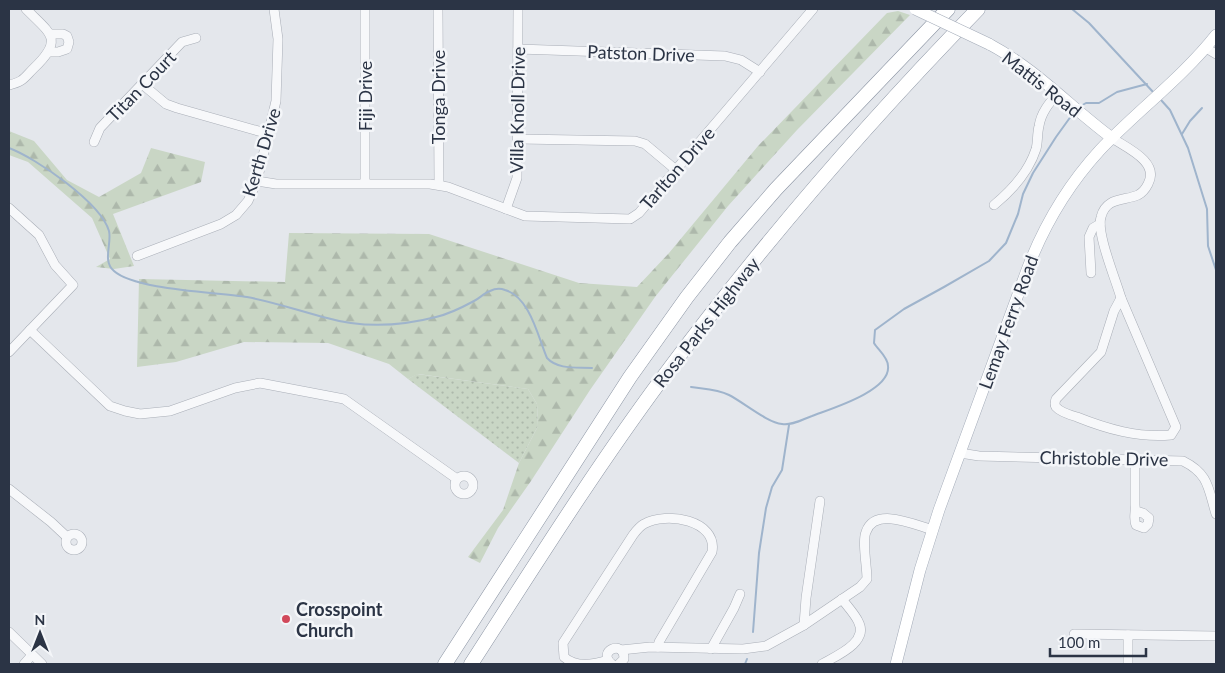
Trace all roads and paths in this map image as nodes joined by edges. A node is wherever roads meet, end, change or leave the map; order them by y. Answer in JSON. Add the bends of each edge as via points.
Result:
{"nodes":[{"id":1,"x":26,"y":9,"type":"edge"},
{"id":2,"x":274,"y":9,"type":"edge"},
{"id":3,"x":365,"y":9,"type":"edge"},
{"id":4,"x":438,"y":9,"type":"edge"},
{"id":5,"x":518,"y":9,"type":"edge"},
{"id":6,"x":813,"y":9,"type":"edge"},
{"id":7,"x":915,"y":9,"type":"edge"},
{"id":8,"x":948,"y":9,"type":"edge"},
{"id":9,"x":978,"y":9,"type":"edge"},
{"id":10,"x":50,"y":34,"type":"junction"},
{"id":11,"x":1216,"y":35,"type":"edge"},
{"id":12,"x":196,"y":38,"type":"dead end"},
{"id":13,"x":518,"y":48,"type":"junction"},
{"id":14,"x":1206,"y":48,"type":"junction"},
{"id":15,"x":49,"y":52,"type":"junction"},
{"id":16,"x":1216,"y":54,"type":"edge"},
{"id":17,"x":760,"y":72,"type":"junction"},
{"id":18,"x":142,"y":84,"type":"junction"},
{"id":19,"x":9,"y":85,"type":"edge"},
{"id":20,"x":1058,"y":93,"type":"junction"},
{"id":21,"x":269,"y":134,"type":"junction"},
{"id":22,"x":1112,"y":138,"type":"junction"},
{"id":23,"x":519,"y":139,"type":"junction"},
{"id":24,"x":94,"y":142,"type":"dead end"},
{"id":25,"x":676,"y":170,"type":"junction"},
{"id":26,"x":257,"y":180,"type":"junction"},
{"id":27,"x":365,"y":183,"type":"junction"},
{"id":28,"x":438,"y":185,"type":"junction"},
{"id":29,"x":994,"y":205,"type":"dead end"},
{"id":30,"x":9,"y":208,"type":"edge"},
{"id":31,"x":506,"y":209,"type":"junction"},
{"id":32,"x":1100,"y":224,"type":"junction"},
{"id":33,"x":137,"y":256,"type":"dead end"},
{"id":34,"x":1091,"y":273,"type":"dead end"},
{"id":35,"x":1121,"y":298,"type":"junction"},
{"id":36,"x":30,"y":330,"type":"junction"},
{"id":37,"x":9,"y":352,"type":"edge"},
{"id":38,"x":960,"y":453,"type":"junction"},
{"id":39,"x":1136,"y":459,"type":"junction"},
{"id":40,"x":456,"y":479,"type":"dead end"},
{"id":41,"x":9,"y":490,"type":"edge"},
{"id":42,"x":820,"y":501,"type":"dead end"},
{"id":43,"x":1136,"y":511,"type":"dead end"},
{"id":44,"x":1216,"y":514,"type":"edge"},
{"id":45,"x":933,"y":530,"type":"junction"},
{"id":46,"x":67,"y":537,"type":"dead end"},
{"id":47,"x":740,"y":594,"type":"dead end"},
{"id":48,"x":842,"y":599,"type":"junction"},
{"id":49,"x":804,"y":625,"type":"junction"},
{"id":50,"x":9,"y":632,"type":"edge"},
{"id":51,"x":1074,"y":634,"type":"dead end"},
{"id":52,"x":1128,"y":635,"type":"junction"},
{"id":53,"x":1216,"y":636,"type":"edge"},
{"id":54,"x":658,"y":647,"type":"junction"},
{"id":55,"x":711,"y":649,"type":"junction"},
{"id":56,"x":621,"y":650,"type":"junction"},
{"id":57,"x":32,"y":656,"type":"junction"},
{"id":58,"x":610,"y":662,"type":"edge"},
{"id":59,"x":24,"y":664,"type":"edge"},
{"id":60,"x":42,"y":664,"type":"edge"},
{"id":61,"x":445,"y":664,"type":"edge"},
{"id":62,"x":471,"y":664,"type":"edge"},
{"id":63,"x":619,"y":664,"type":"edge"},
{"id":64,"x":822,"y":664,"type":"edge"},
{"id":65,"x":896,"y":664,"type":"edge"},
{"id":66,"x":1128,"y":664,"type":"edge"}],
"edges":[{"from":1,"to":10,"type":"street"},
{"from":2,"to":21,"type":"street","name":"Kerth Drive","via":[[278,39],[276,101]]},
{"from":3,"to":27,"type":"street","name":"Fiji Drive"},
{"from":4,"to":28,"type":"street","name":"Tonga Drive"},
{"from":5,"to":13,"type":"street","name":"Villa Knoll Drive"},
{"from":6,"to":17,"type":"street","name":"Tarlton Drive"},
{"from":7,"to":20,"type":"main road","name":"Mattis Road","bridge":true,"via":[[1020,62]]},
{"from":8,"to":61,"type":"highway","name":"Rosa Parks Highway","via":[[782,182],[692,290],[630,377]]},
{"from":9,"to":62,"type":"highway","name":"Rosa Parks Highway","via":[[856,138],[714,310],[600,466]]},
{"from":10,"to":15,"type":"street"},
{"from":10,"to":15,"type":"street","via":[[63,34],[69,42],[67,49]]},
{"from":11,"to":14,"type":"main road","name":"Lemay Ferry Road"},
{"from":12,"to":18,"type":"street","name":"Titan Court","via":[[182,42]]},
{"from":13,"to":17,"type":"street","name":"Patston Drive","via":[[725,56],[741,60]]},
{"from":13,"to":23,"type":"street","name":"Villa Knoll Drive"},
{"from":14,"to":16,"type":"street"},
{"from":14,"to":22,"type":"main road","name":"Lemay Ferry Road"},
{"from":15,"to":19,"type":"street","via":[[20,82]]},
{"from":17,"to":25,"type":"street","name":"Tarlton Drive"},
{"from":18,"to":21,"type":"street","via":[[166,104]]},
{"from":18,"to":24,"type":"street","name":"Titan Court","via":[[100,128]]},
{"from":20,"to":22,"type":"main road","name":"Mattis Road"},
{"from":20,"to":29,"type":"street","via":[[1041,118],[1032,159],[1022,176]]},
{"from":21,"to":26,"type":"street","name":"Kerth Drive"},
{"from":22,"to":32,"type":"street","via":[[1148,164],[1150,179],[1140,195],[1113,201],[1103,211]]},
{"from":22,"to":38,"type":"main road","name":"Lemay Ferry Road","via":[[1068,189],[1042,233]]},
{"from":23,"to":25,"type":"street","via":[[635,142],[645,144]]},
{"from":23,"to":31,"type":"street","name":"Villa Knoll Drive","via":[[517,178]]},
{"from":25,"to":31,"type":"street","name":"Tarlton Drive","via":[[630,219],[532,217]]},
{"from":26,"to":27,"type":"street","name":"Tarlton Drive","via":[[276,184]]},
{"from":26,"to":33,"type":"street","name":"Kerth Drive","via":[[248,201],[231,218]]},
{"from":27,"to":28,"type":"street","name":"Tarlton Drive"},
{"from":28,"to":31,"type":"street","name":"Tarlton Drive"},
{"from":30,"to":36,"type":"street","via":[[39,235],[55,265],[74,285]]},
{"from":32,"to":34,"type":"street","via":[[1093,228],[1089,237]]},
{"from":32,"to":35,"type":"street"},
{"from":35,"to":35,"type":"street","via":[[1176,427],[1171,435],[1126,433],[1102,427],[1056,407],[1056,399],[1101,352]]},
{"from":36,"to":37,"type":"street"},
{"from":36,"to":40,"type":"street","via":[[110,406],[125,412],[170,411],[256,383],[344,399]]},
{"from":38,"to":39,"type":"street","name":"Christoble Drive"},
{"from":38,"to":45,"type":"main road","name":"Lemay Ferry Road"},
{"from":39,"to":43,"type":"street"},
{"from":39,"to":44,"type":"street","name":"Christoble Drive","via":[[1178,459],[1196,468],[1206,480]]},
{"from":41,"to":46,"type":"street"},
{"from":42,"to":49,"type":"street"},
{"from":45,"to":48,"type":"street","via":[[893,518],[871,523],[865,532],[864,543],[867,578],[860,588]]},
{"from":45,"to":65,"type":"main road","name":"Lemay Ferry Road"},
{"from":47,"to":55,"type":"street"},
{"from":48,"to":49,"type":"street"},
{"from":48,"to":64,"type":"street","via":[[860,623],[860,634],[854,643]]},
{"from":49,"to":55,"type":"street","via":[[766,646]]},
{"from":50,"to":57,"type":"street"},
{"from":51,"to":52,"type":"street"},
{"from":52,"to":53,"type":"street"},
{"from":52,"to":66,"type":"street"},
{"from":54,"to":55,"type":"street"},
{"from":54,"to":56,"type":"street"},
{"from":54,"to":58,"type":"street","via":[[712,552],[714,543],[706,530],[683,520],[656,519],[643,524],[563,642],[564,656],[571,663]]},
{"from":56,"to":58,"type":"street","via":[[612,649],[608,653]]},
{"from":56,"to":63,"type":"street","via":[[624,659]]},
{"from":57,"to":59,"type":"street"},
{"from":57,"to":60,"type":"street"}]}
